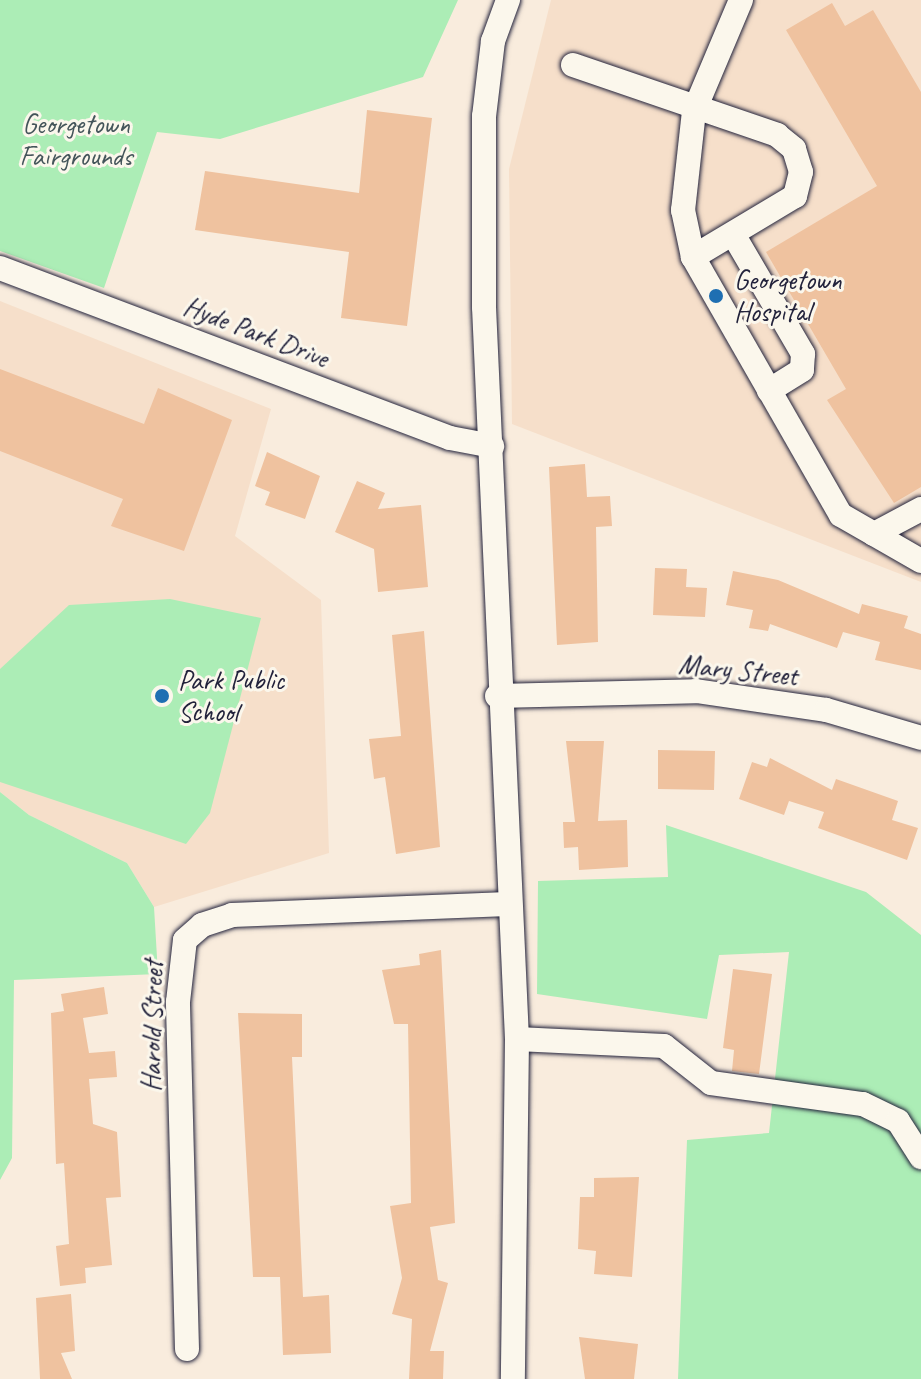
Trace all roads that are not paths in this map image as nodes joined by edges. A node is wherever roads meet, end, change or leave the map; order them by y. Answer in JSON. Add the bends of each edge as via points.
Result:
{"nodes":[{"id":1,"x":508,"y":0,"type":"edge"},
{"id":2,"x":741,"y":0,"type":"edge"},
{"id":3,"x":573,"y":65,"type":"dead end"},
{"id":4,"x":696,"y":105,"type":"junction"},
{"id":5,"x":733,"y":234,"type":"junction"},
{"id":6,"x":693,"y":257,"type":"junction"},
{"id":7,"x":0,"y":268,"type":"edge"},
{"id":8,"x":769,"y":391,"type":"junction"},
{"id":9,"x":492,"y":446,"type":"junction"},
{"id":10,"x":921,"y":509,"type":"edge"},
{"id":11,"x":874,"y":534,"type":"junction"},
{"id":12,"x":921,"y":561,"type":"edge"},
{"id":13,"x":497,"y":696,"type":"junction"},
{"id":14,"x":921,"y":738,"type":"edge"},
{"id":15,"x":508,"y":904,"type":"junction"},
{"id":16,"x":517,"y":1039,"type":"junction"},
{"id":17,"x":921,"y":1157,"type":"edge"},
{"id":18,"x":187,"y":1349,"type":"dead end"},
{"id":19,"x":513,"y":1379,"type":"edge"}],
"edges":[{"from":1,"to":9,"type":"street","via":[[493,41],[484,116]]},
{"from":2,"to":4,"type":"street"},
{"from":3,"to":4,"type":"street"},
{"from":4,"to":5,"type":"street","via":[[777,135],[794,149],[801,172],[795,196]]},
{"from":4,"to":6,"type":"street","via":[[683,210]]},
{"from":5,"to":6,"type":"street"},
{"from":5,"to":8,"type":"street","via":[[803,354],[802,370]]},
{"from":6,"to":8,"type":"street"},
{"from":7,"to":9,"type":"street","name":"Hyde Park Drive","via":[[450,438]]},
{"from":8,"to":11,"type":"street","via":[[841,515]]},
{"from":9,"to":13,"type":"street"},
{"from":10,"to":11,"type":"street"},
{"from":11,"to":12,"type":"street"},
{"from":13,"to":14,"type":"street","name":"Mary Street","via":[[696,691],[826,710]]},
{"from":13,"to":15,"type":"street"},
{"from":15,"to":16,"type":"street"},
{"from":15,"to":18,"type":"street","name":"Harold Street","via":[[232,915],[185,940],[178,1002]]},
{"from":16,"to":17,"type":"street","via":[[664,1046],[711,1083],[863,1104],[898,1121]]},
{"from":16,"to":19,"type":"street"}]}
